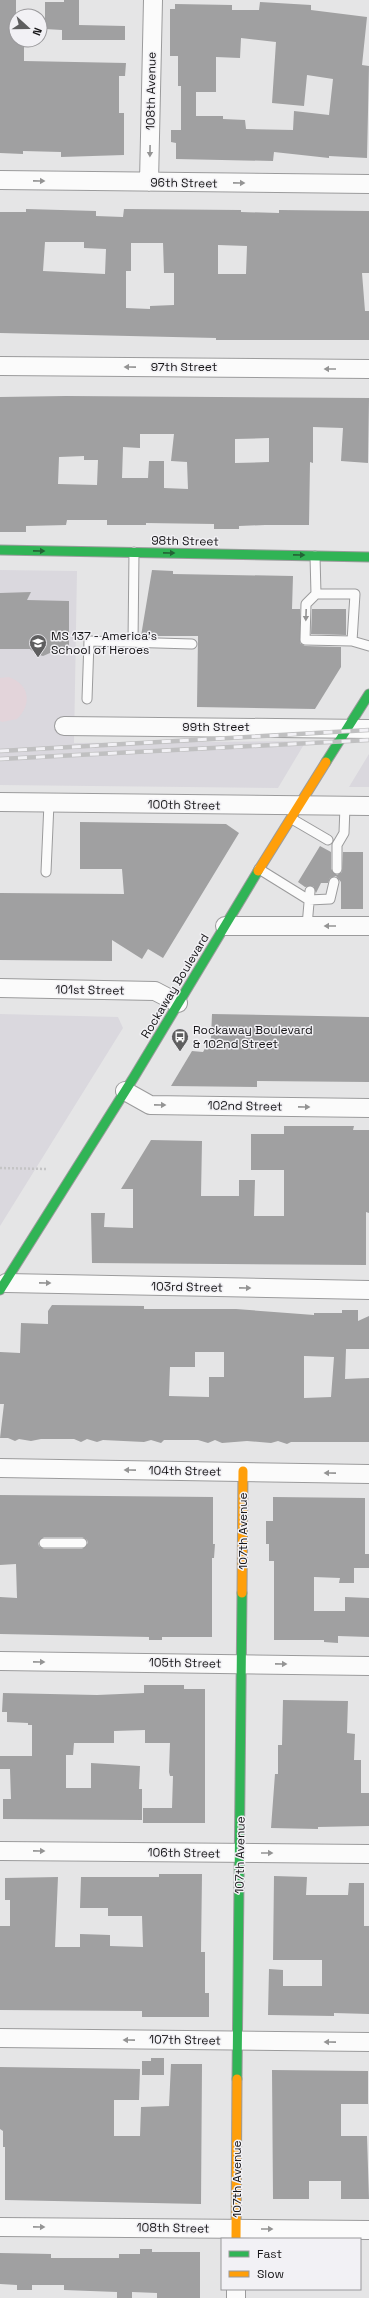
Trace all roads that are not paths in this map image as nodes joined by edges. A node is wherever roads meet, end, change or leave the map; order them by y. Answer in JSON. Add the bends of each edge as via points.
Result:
{"nodes":[{"id":1,"x":153,"y":0,"type":"edge"},
{"id":2,"x":0,"y":180,"type":"edge"},
{"id":3,"x":150,"y":182,"type":"junction"},
{"id":4,"x":369,"y":184,"type":"edge"},
{"id":5,"x":0,"y":366,"type":"edge"},
{"id":6,"x":369,"y":369,"type":"edge"},
{"id":7,"x":0,"y":550,"type":"edge"},
{"id":8,"x":134,"y":552,"type":"junction"},
{"id":9,"x":315,"y":556,"type":"junction"},
{"id":10,"x":369,"y":557,"type":"edge"},
{"id":11,"x":316,"y":594,"type":"junction"},
{"id":12,"x":352,"y":641,"type":"junction"},
{"id":13,"x":133,"y":642,"type":"junction"},
{"id":14,"x":192,"y":644,"type":"dead end"},
{"id":15,"x":369,"y":646,"type":"edge"},
{"id":16,"x":369,"y":694,"type":"edge"},
{"id":17,"x":87,"y":699,"type":"dead end"},
{"id":18,"x":64,"y":726,"type":"dead end"},
{"id":19,"x":347,"y":729,"type":"junction"},
{"id":20,"x":369,"y":729,"type":"edge"},
{"id":21,"x":0,"y":802,"type":"edge"},
{"id":22,"x":49,"y":803,"type":"junction"},
{"id":23,"x":345,"y":806,"type":"junction"},
{"id":24,"x":369,"y":806,"type":"edge"},
{"id":25,"x":296,"y":812,"type":"junction"},
{"id":26,"x":335,"y":849,"type":"junction"},
{"id":27,"x":337,"y":869,"type":"dead end"},
{"id":28,"x":259,"y":870,"type":"junction"},
{"id":29,"x":46,"y":872,"type":"dead end"},
{"id":30,"x":334,"y":882,"type":"dead end"},
{"id":31,"x":309,"y":895,"type":"junction"},
{"id":32,"x":225,"y":926,"type":"junction"},
{"id":33,"x":308,"y":926,"type":"junction"},
{"id":34,"x":369,"y":926,"type":"edge"},
{"id":35,"x":0,"y":988,"type":"edge"},
{"id":36,"x":178,"y":1003,"type":"junction"},
{"id":37,"x":124,"y":1091,"type":"junction"},
{"id":38,"x":369,"y":1108,"type":"edge"},
{"id":39,"x":3,"y":1286,"type":"edge"},
{"id":40,"x":369,"y":1290,"type":"edge"},
{"id":41,"x":0,"y":1468,"type":"edge"},
{"id":42,"x":243,"y":1471,"type":"junction"},
{"id":43,"x":369,"y":1474,"type":"edge"},
{"id":44,"x":44,"y":1543,"type":"dead end"},
{"id":45,"x":82,"y":1543,"type":"dead end"},
{"id":46,"x":0,"y":1661,"type":"edge"},
{"id":47,"x":242,"y":1664,"type":"junction"},
{"id":48,"x":369,"y":1666,"type":"edge"},
{"id":49,"x":0,"y":1851,"type":"edge"},
{"id":50,"x":240,"y":1853,"type":"junction"},
{"id":51,"x":369,"y":1854,"type":"edge"},
{"id":52,"x":0,"y":2038,"type":"edge"},
{"id":53,"x":238,"y":2041,"type":"junction"},
{"id":54,"x":369,"y":2042,"type":"edge"},
{"id":55,"x":0,"y":2226,"type":"edge"},
{"id":56,"x":369,"y":2230,"type":"edge"},
{"id":57,"x":236,"y":2234,"type":"edge"}],
"edges":[{"from":1,"to":3,"type":"street","name":"108th Avenue","one_way":true},
{"from":2,"to":3,"type":"street","name":"96th Street","one_way":true},
{"from":3,"to":4,"type":"street","name":"96th Street","one_way":true},
{"from":6,"to":5,"type":"street","name":"97th Street","one_way":true},
{"from":7,"to":8,"type":"street","name":"98th Street","one_way":true},
{"from":8,"to":9,"type":"street","name":"98th Street","one_way":true},
{"from":8,"to":13,"type":"lane"},
{"from":9,"to":10,"type":"street","name":"98th Street"},
{"from":9,"to":11,"type":"lane"},
{"from":11,"to":12,"type":"lane","via":[[355,594]]},
{"from":11,"to":12,"type":"lane","one_way":true,"via":[[306,604],[305,640]]},
{"from":12,"to":15,"type":"lane"},
{"from":13,"to":14,"type":"lane"},
{"from":13,"to":17,"type":"lane","via":[[89,641]]},
{"from":16,"to":19,"type":"street","name":"Rockaway Boulevard"},
{"from":18,"to":19,"type":"street","name":"99th Street"},
{"from":19,"to":20,"type":"street","name":"99th Street"},
{"from":19,"to":25,"type":"street","name":"Rockaway Boulevard"},
{"from":21,"to":22,"type":"street","name":"100th Street"},
{"from":22,"to":25,"type":"street","name":"100th Street"},
{"from":22,"to":29,"type":"lane"},
{"from":23,"to":24,"type":"street","name":"100th Street"},
{"from":23,"to":25,"type":"street","name":"100th Street"},
{"from":23,"to":26,"type":"lane","via":[[344,833]]},
{"from":25,"to":26,"type":"lane","via":[[326,844]]},
{"from":25,"to":28,"type":"street","name":"Rockaway Boulevard"},
{"from":26,"to":27,"type":"lane"},
{"from":28,"to":31,"type":"lane"},
{"from":28,"to":32,"type":"street","name":"Rockaway Boulevard"},
{"from":30,"to":31,"type":"lane","via":[[330,899]]},
{"from":31,"to":33,"type":"lane"},
{"from":32,"to":33,"type":"street"},
{"from":32,"to":36,"type":"street","name":"Rockaway Boulevard"},
{"from":34,"to":33,"type":"street","one_way":true},
{"from":35,"to":36,"type":"street","name":"101st Street","via":[[155,991]]},
{"from":36,"to":37,"type":"street","name":"Rockaway Boulevard"},
{"from":37,"to":38,"type":"street","name":"102nd Street","one_way":true,"via":[[150,1105]]},
{"from":37,"to":39,"type":"street","name":"Rockaway Boulevard"},
{"from":39,"to":40,"type":"street","name":"103rd Street","one_way":true},
{"from":42,"to":41,"type":"street","name":"104th Street","one_way":true},
{"from":43,"to":42,"type":"street","name":"104th Street","one_way":true},
{"from":42,"to":47,"type":"street","name":"107th Avenue"},
{"from":44,"to":45,"type":"lane"},
{"from":46,"to":47,"type":"street","name":"105th Street","one_way":true},
{"from":47,"to":48,"type":"street","name":"105th Street","one_way":true},
{"from":47,"to":50,"type":"street","name":"107th Avenue"},
{"from":49,"to":50,"type":"street","name":"106th Street","one_way":true},
{"from":50,"to":51,"type":"street","name":"106th Street","one_way":true},
{"from":50,"to":53,"type":"street","name":"107th Avenue"},
{"from":53,"to":52,"type":"street","name":"107th Street","one_way":true},
{"from":54,"to":53,"type":"street","name":"107th Street","one_way":true},
{"from":53,"to":57,"type":"street","name":"107th Avenue"},
{"from":55,"to":57,"type":"street","name":"108th Street","one_way":true},
{"from":57,"to":56,"type":"street","name":"108th Street","one_way":true}]}
